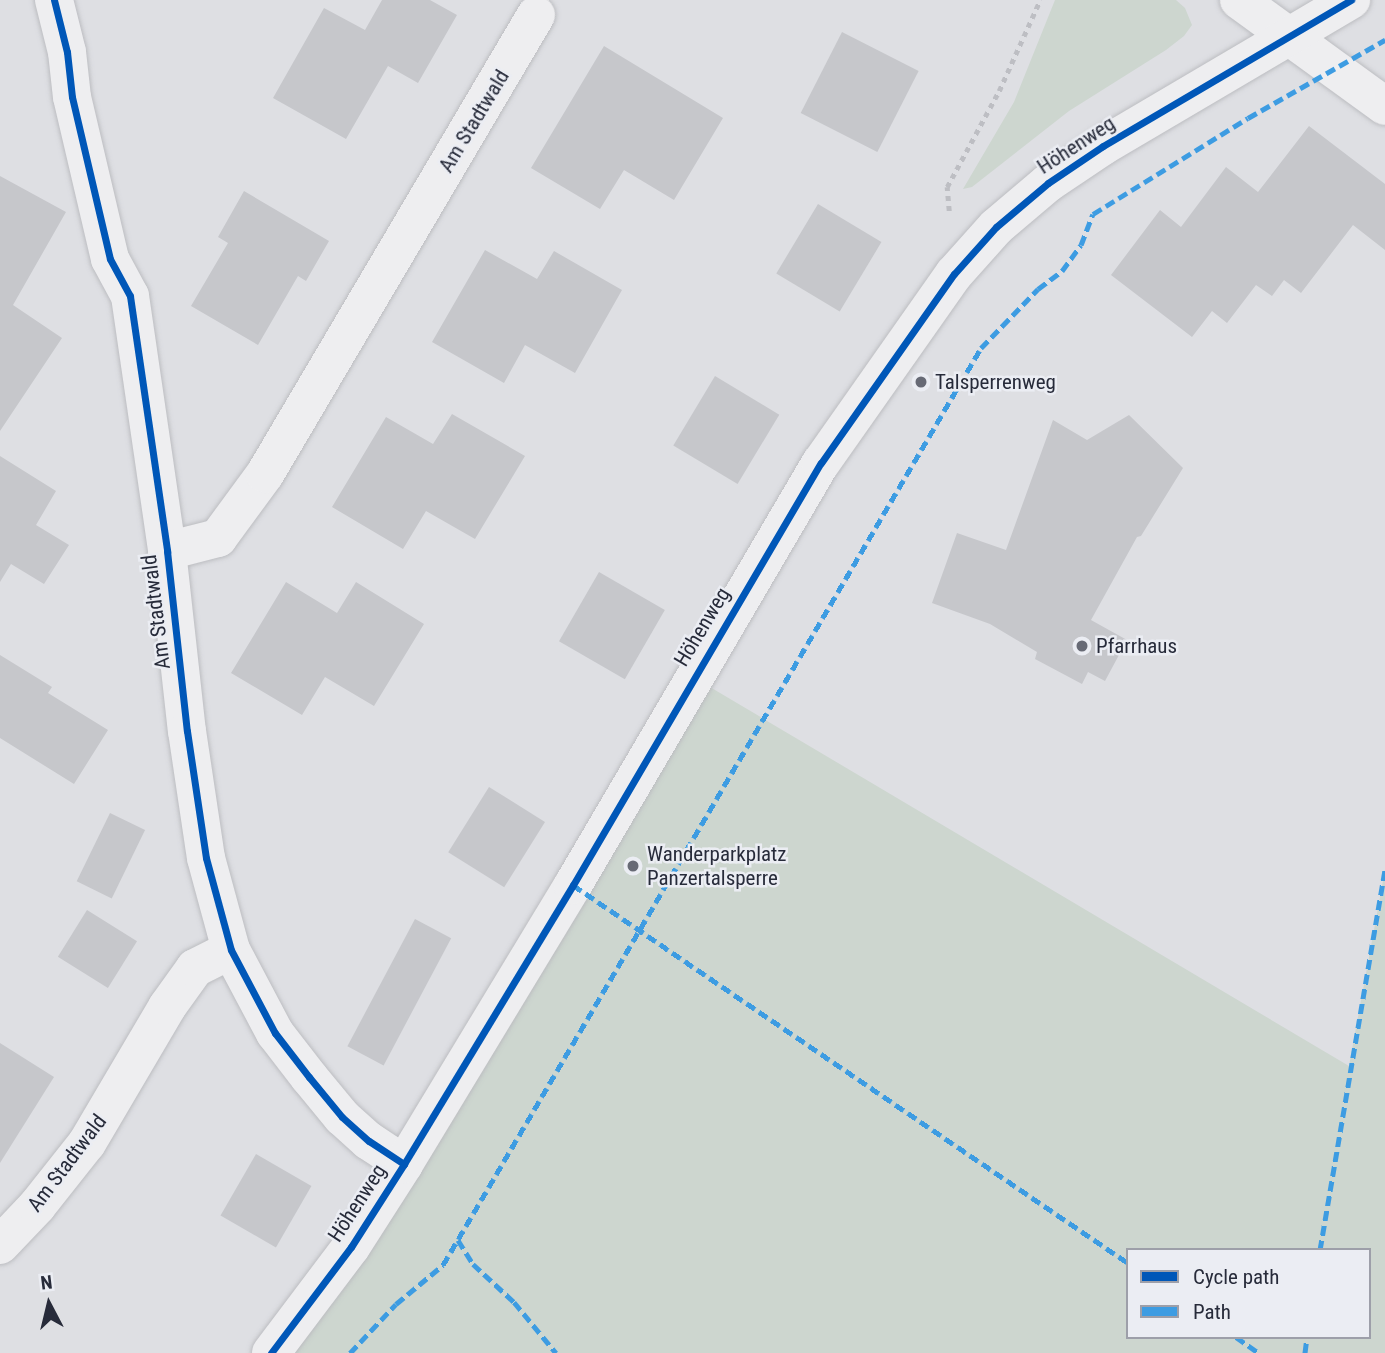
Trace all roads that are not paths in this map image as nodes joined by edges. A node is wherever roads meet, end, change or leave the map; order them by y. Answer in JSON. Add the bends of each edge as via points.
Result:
{"nodes":[{"id":1,"x":54,"y":0,"type":"edge"},
{"id":2,"x":1239,"y":0,"type":"edge"},
{"id":3,"x":1351,"y":0,"type":"edge"},
{"id":4,"x":536,"y":15,"type":"dead end"},
{"id":5,"x":1288,"y":38,"type":"junction"},
{"id":6,"x":1385,"y":107,"type":"edge"},
{"id":7,"x":167,"y":551,"type":"junction"},
{"id":8,"x":231,"y":950,"type":"junction"},
{"id":9,"x":404,"y":1164,"type":"junction"},
{"id":10,"x":0,"y":1245,"type":"edge"},
{"id":11,"x":271,"y":1353,"type":"edge"}],
"edges":[{"from":1,"to":7,"type":"street","name":"Am Stadtwald","via":[[110,259],[130,296]]},
{"from":2,"to":5,"type":"street"},
{"from":3,"to":5,"type":"street","name":"Höhenweg"},
{"from":4,"to":7,"type":"street","name":"Am Stadtwald","via":[[265,474],[218,538]]},
{"from":5,"to":6,"type":"street"},
{"from":5,"to":9,"type":"street","name":"Höhenweg","via":[[1048,183],[996,227],[954,274],[821,463]]},
{"from":7,"to":8,"type":"street","name":"Am Stadtwald","via":[[206,858]]},
{"from":8,"to":9,"type":"street","name":"Am Stadtwald","via":[[275,1033],[309,1077],[342,1117]]},
{"from":8,"to":10,"type":"street","name":"Am Stadtwald","via":[[195,968],[87,1143]]},
{"from":9,"to":11,"type":"street","name":"Höhenweg","via":[[351,1247]]}]}
